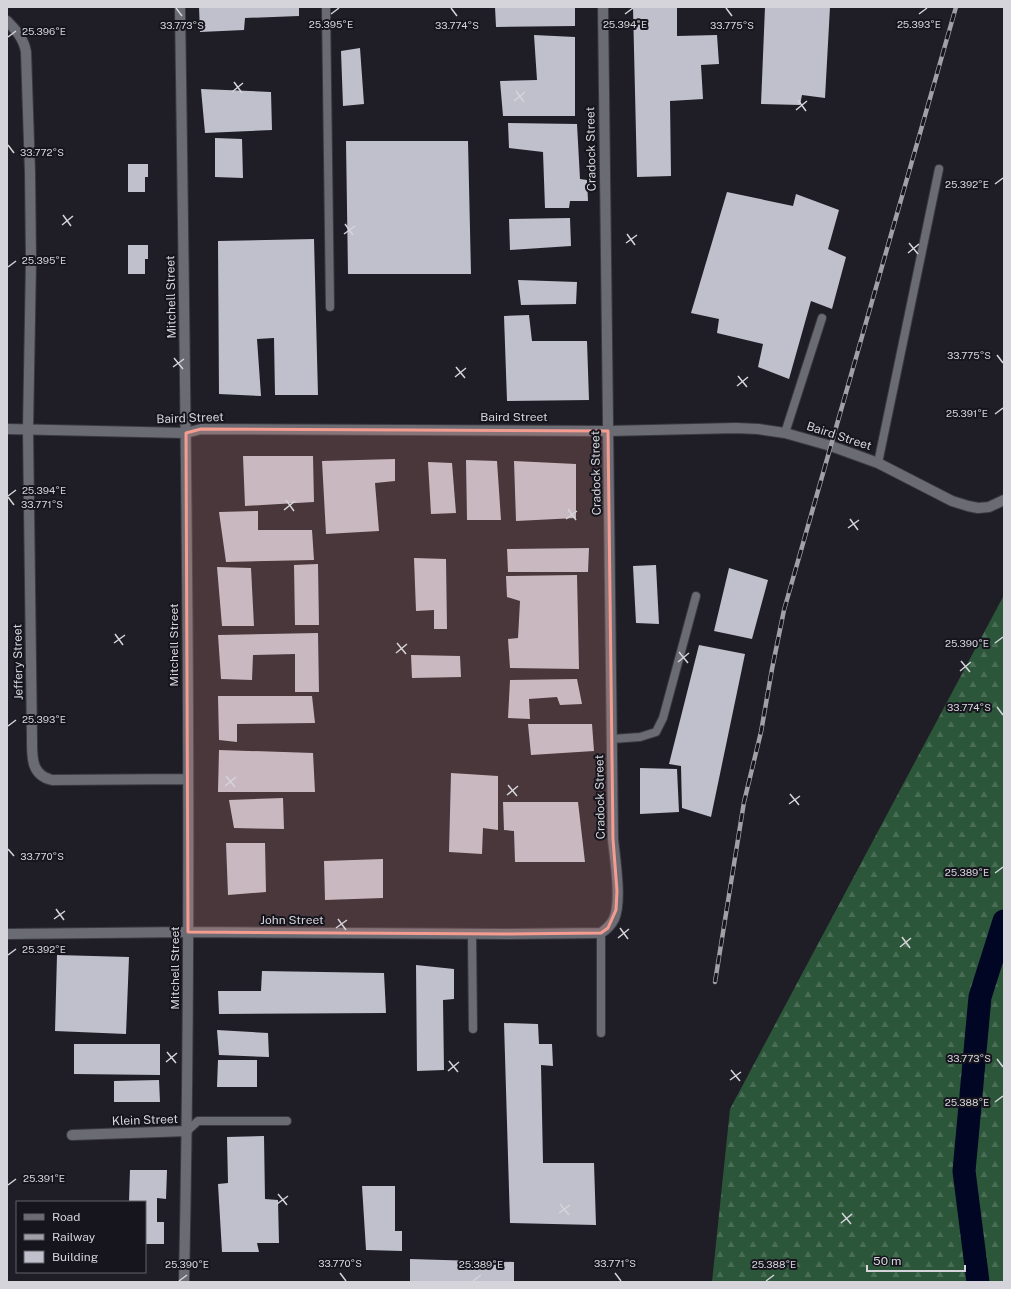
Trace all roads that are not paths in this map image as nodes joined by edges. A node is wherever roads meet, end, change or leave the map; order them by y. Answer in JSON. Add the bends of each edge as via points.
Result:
{"nodes":[{"id":1,"x":180,"y":7,"type":"edge"},
{"id":2,"x":326,"y":7,"type":"edge"},
{"id":3,"x":603,"y":7,"type":"edge"},
{"id":4,"x":7,"y":21,"type":"edge"},
{"id":5,"x":939,"y":170,"type":"dead end"},
{"id":6,"x":330,"y":307,"type":"dead end"},
{"id":7,"x":822,"y":318,"type":"dead end"},
{"id":8,"x":7,"y":429,"type":"edge"},
{"id":9,"x":28,"y":429,"type":"junction"},
{"id":10,"x":608,"y":431,"type":"junction"},
{"id":11,"x":186,"y":433,"type":"junction"},
{"id":12,"x":785,"y":433,"type":"junction"},
{"id":13,"x":878,"y":462,"type":"junction"},
{"id":14,"x":1004,"y":500,"type":"edge"},
{"id":15,"x":696,"y":596,"type":"dead end"},
{"id":16,"x":612,"y":739,"type":"junction"},
{"id":17,"x":188,"y":778,"type":"junction"},
{"id":18,"x":188,"y":932,"type":"junction"},
{"id":19,"x":601,"y":933,"type":"junction"},
{"id":20,"x":7,"y":934,"type":"edge"},
{"id":21,"x":472,"y":934,"type":"junction"},
{"id":22,"x":473,"y":1029,"type":"dead end"},
{"id":23,"x":601,"y":1033,"type":"dead end"},
{"id":24,"x":287,"y":1121,"type":"dead end"},
{"id":25,"x":187,"y":1131,"type":"junction"},
{"id":26,"x":72,"y":1135,"type":"dead end"},
{"id":27,"x":184,"y":1282,"type":"edge"}],
"edges":[{"from":1,"to":11,"type":"street","name":"Mitchell Street"},
{"from":2,"to":6,"type":"lane"},
{"from":3,"to":10,"type":"street","name":"Cradock Street"},
{"from":4,"to":9,"type":"street","name":"Jeffery Street","via":[[21,37],[26,52],[31,253]]},
{"from":5,"to":13,"type":"lane"},
{"from":7,"to":12,"type":"lane"},
{"from":8,"to":9,"type":"street","name":"Baird Street"},
{"from":9,"to":11,"type":"street","name":"Baird Street"},
{"from":9,"to":17,"type":"street","name":"Jeffery Street","via":[[34,767],[43,777],[52,780]]},
{"from":10,"to":11,"type":"street","name":"Baird Street","via":[[202,429]]},
{"from":10,"to":12,"type":"street","name":"Baird Street","via":[[736,428]]},
{"from":10,"to":16,"type":"street","name":"Cradock Street"},
{"from":11,"to":17,"type":"street","name":"Mitchell Street"},
{"from":12,"to":13,"type":"street","name":"Baird Street"},
{"from":13,"to":14,"type":"street","name":"Baird Street","via":[[960,504],[983,508]]},
{"from":15,"to":16,"type":"lane","via":[[664,718],[656,732],[640,737]]},
{"from":16,"to":19,"type":"street","name":"Cradock Street","via":[[616,910],[608,928]]},
{"from":17,"to":18,"type":"street","name":"Mitchell Street"},
{"from":18,"to":20,"type":"street","name":"John Street"},
{"from":18,"to":21,"type":"street","name":"John Street"},
{"from":18,"to":25,"type":"street","name":"Mitchell Street"},
{"from":19,"to":21,"type":"street","name":"John Street"},
{"from":19,"to":23,"type":"lane"},
{"from":21,"to":22,"type":"lane"},
{"from":24,"to":25,"type":"lane","name":"Klein Street","via":[[198,1121]]},
{"from":25,"to":26,"type":"street","name":"Klein Street"},
{"from":25,"to":27,"type":"street","name":"Mitchell Street"}]}
